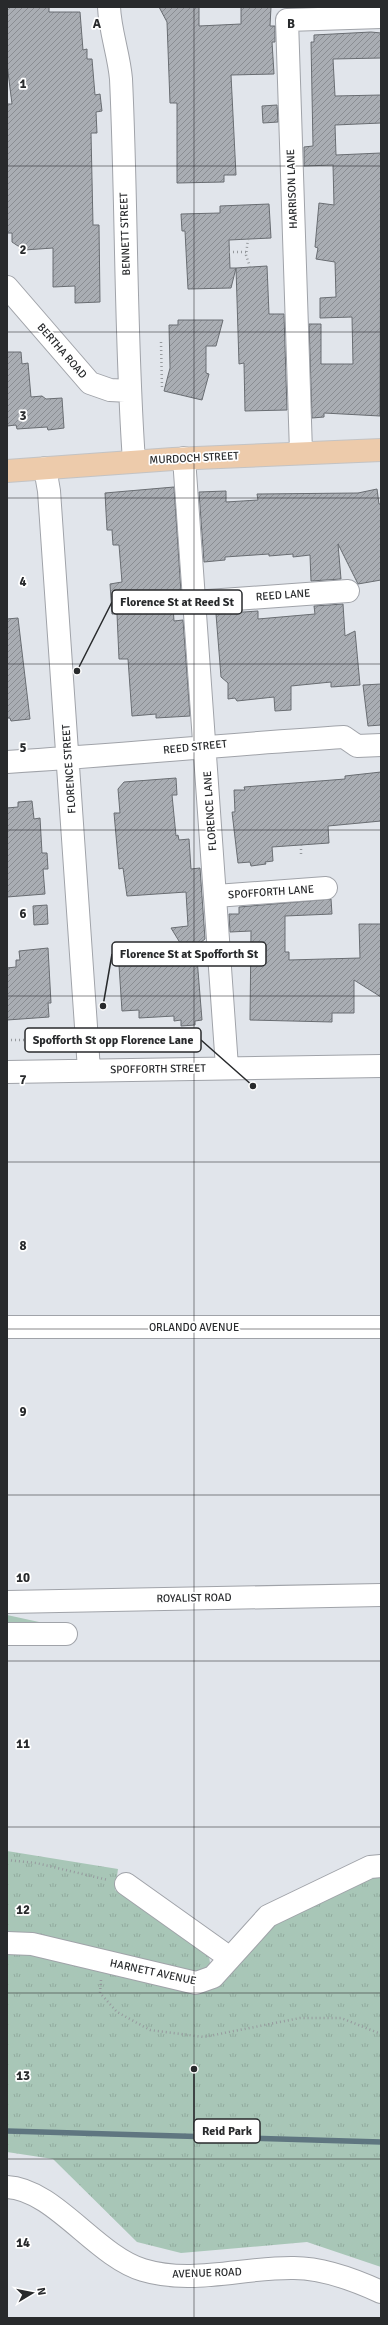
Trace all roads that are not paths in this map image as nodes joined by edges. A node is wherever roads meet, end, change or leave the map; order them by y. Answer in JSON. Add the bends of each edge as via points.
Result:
{"nodes":[{"id":1,"x":109,"y":7,"type":"edge"},
{"id":2,"x":381,"y":17,"type":"edge"},
{"id":3,"x":7,"y":288,"type":"edge"},
{"id":4,"x":130,"y":391,"type":"junction"},
{"id":5,"x":381,"y":450,"type":"edge"},
{"id":6,"x":302,"y":452,"type":"junction"},
{"id":7,"x":184,"y":458,"type":"junction"},
{"id":8,"x":134,"y":461,"type":"junction"},
{"id":9,"x":45,"y":468,"type":"junction"},
{"id":10,"x":7,"y":471,"type":"edge"},
{"id":11,"x":348,"y":591,"type":"dead end"},
{"id":12,"x":194,"y":602,"type":"junction"},
{"id":13,"x":205,"y":745,"type":"junction"},
{"id":14,"x":381,"y":745,"type":"edge"},
{"id":15,"x":69,"y":758,"type":"junction"},
{"id":16,"x":7,"y":762,"type":"edge"},
{"id":17,"x":326,"y":888,"type":"dead end"},
{"id":18,"x":216,"y":896,"type":"junction"},
{"id":19,"x":381,"y":1066,"type":"edge"},
{"id":20,"x":227,"y":1067,"type":"junction"},
{"id":21,"x":89,"y":1070,"type":"junction"},
{"id":22,"x":7,"y":1072,"type":"edge"},
{"id":23,"x":7,"y":1326,"type":"edge"},
{"id":24,"x":381,"y":1327,"type":"edge"},
{"id":25,"x":381,"y":1595,"type":"edge"},
{"id":26,"x":7,"y":1602,"type":"edge"},
{"id":27,"x":7,"y":1634,"type":"edge"},
{"id":28,"x":66,"y":1634,"type":"dead end"},
{"id":29,"x":381,"y":1866,"type":"edge"},
{"id":30,"x":126,"y":1884,"type":"road end"},
{"id":31,"x":7,"y":1943,"type":"edge"},
{"id":32,"x":230,"y":1958,"type":"junction"},
{"id":33,"x":7,"y":2187,"type":"edge"},
{"id":34,"x":381,"y":2292,"type":"edge"}],
"edges":[{"from":1,"to":4,"type":"street","name":"BENNETT STREET","via":[[121,77]]},
{"from":2,"to":6,"type":"street","name":"HARRISON LANE","via":[[287,20]]},
{"from":3,"to":4,"type":"street","name":"BERTHA ROAD","via":[[90,383],[110,390]]},
{"from":4,"to":8,"type":"street","name":"BENNETT STREET"},
{"from":5,"to":6,"type":"main road","name":"MURDOCH STREET"},
{"from":6,"to":7,"type":"main road","name":"MURDOCH STREET"},
{"from":7,"to":8,"type":"main road","name":"MURDOCH STREET"},
{"from":7,"to":12,"type":"street","name":"FLORENCE LANE"},
{"from":8,"to":9,"type":"main road","name":"MURDOCH STREET"},
{"from":9,"to":10,"type":"main road","name":"MURDOCH STREET"},
{"from":9,"to":15,"type":"street","name":"FLORENCE STREET","via":[[50,491]]},
{"from":11,"to":12,"type":"street","name":"REED LANE"},
{"from":12,"to":13,"type":"street","name":"FLORENCE LANE"},
{"from":13,"to":14,"type":"street","name":"REED STREET","via":[[344,737],[357,746]]},
{"from":13,"to":15,"type":"street","name":"REED STREET"},
{"from":13,"to":18,"type":"street","name":"FLORENCE LANE"},
{"from":15,"to":16,"type":"street","name":"REED STREET"},
{"from":15,"to":21,"type":"street","name":"FLORENCE STREET"},
{"from":17,"to":18,"type":"street","name":"SPOFFORTH LANE"},
{"from":18,"to":20,"type":"street","name":"FLORENCE LANE"},
{"from":19,"to":20,"type":"street","name":"SPOFFORTH STREET"},
{"from":20,"to":21,"type":"street","name":"SPOFFORTH STREET"},
{"from":21,"to":22,"type":"street","name":"SPOFFORTH STREET"},
{"from":23,"to":24,"type":"street","name":"ORLANDO AVENUE"},
{"from":25,"to":26,"type":"street","name":"ROYALIST ROAD"},
{"from":27,"to":28,"type":"street"},
{"from":29,"to":32,"type":"street","name":"HARNETT AVENUE","via":[[370,1867],[268,1916]]},
{"from":30,"to":32,"type":"street"},
{"from":31,"to":32,"type":"street","name":"HARNETT AVENUE","via":[[32,1944],[196,1983],[213,1977]]},
{"from":33,"to":34,"type":"street","name":"AVENUE ROAD","via":[[38,2196],[104,2249],[142,2270],[169,2275],[208,2275],[294,2268],[328,2272]]}]}
